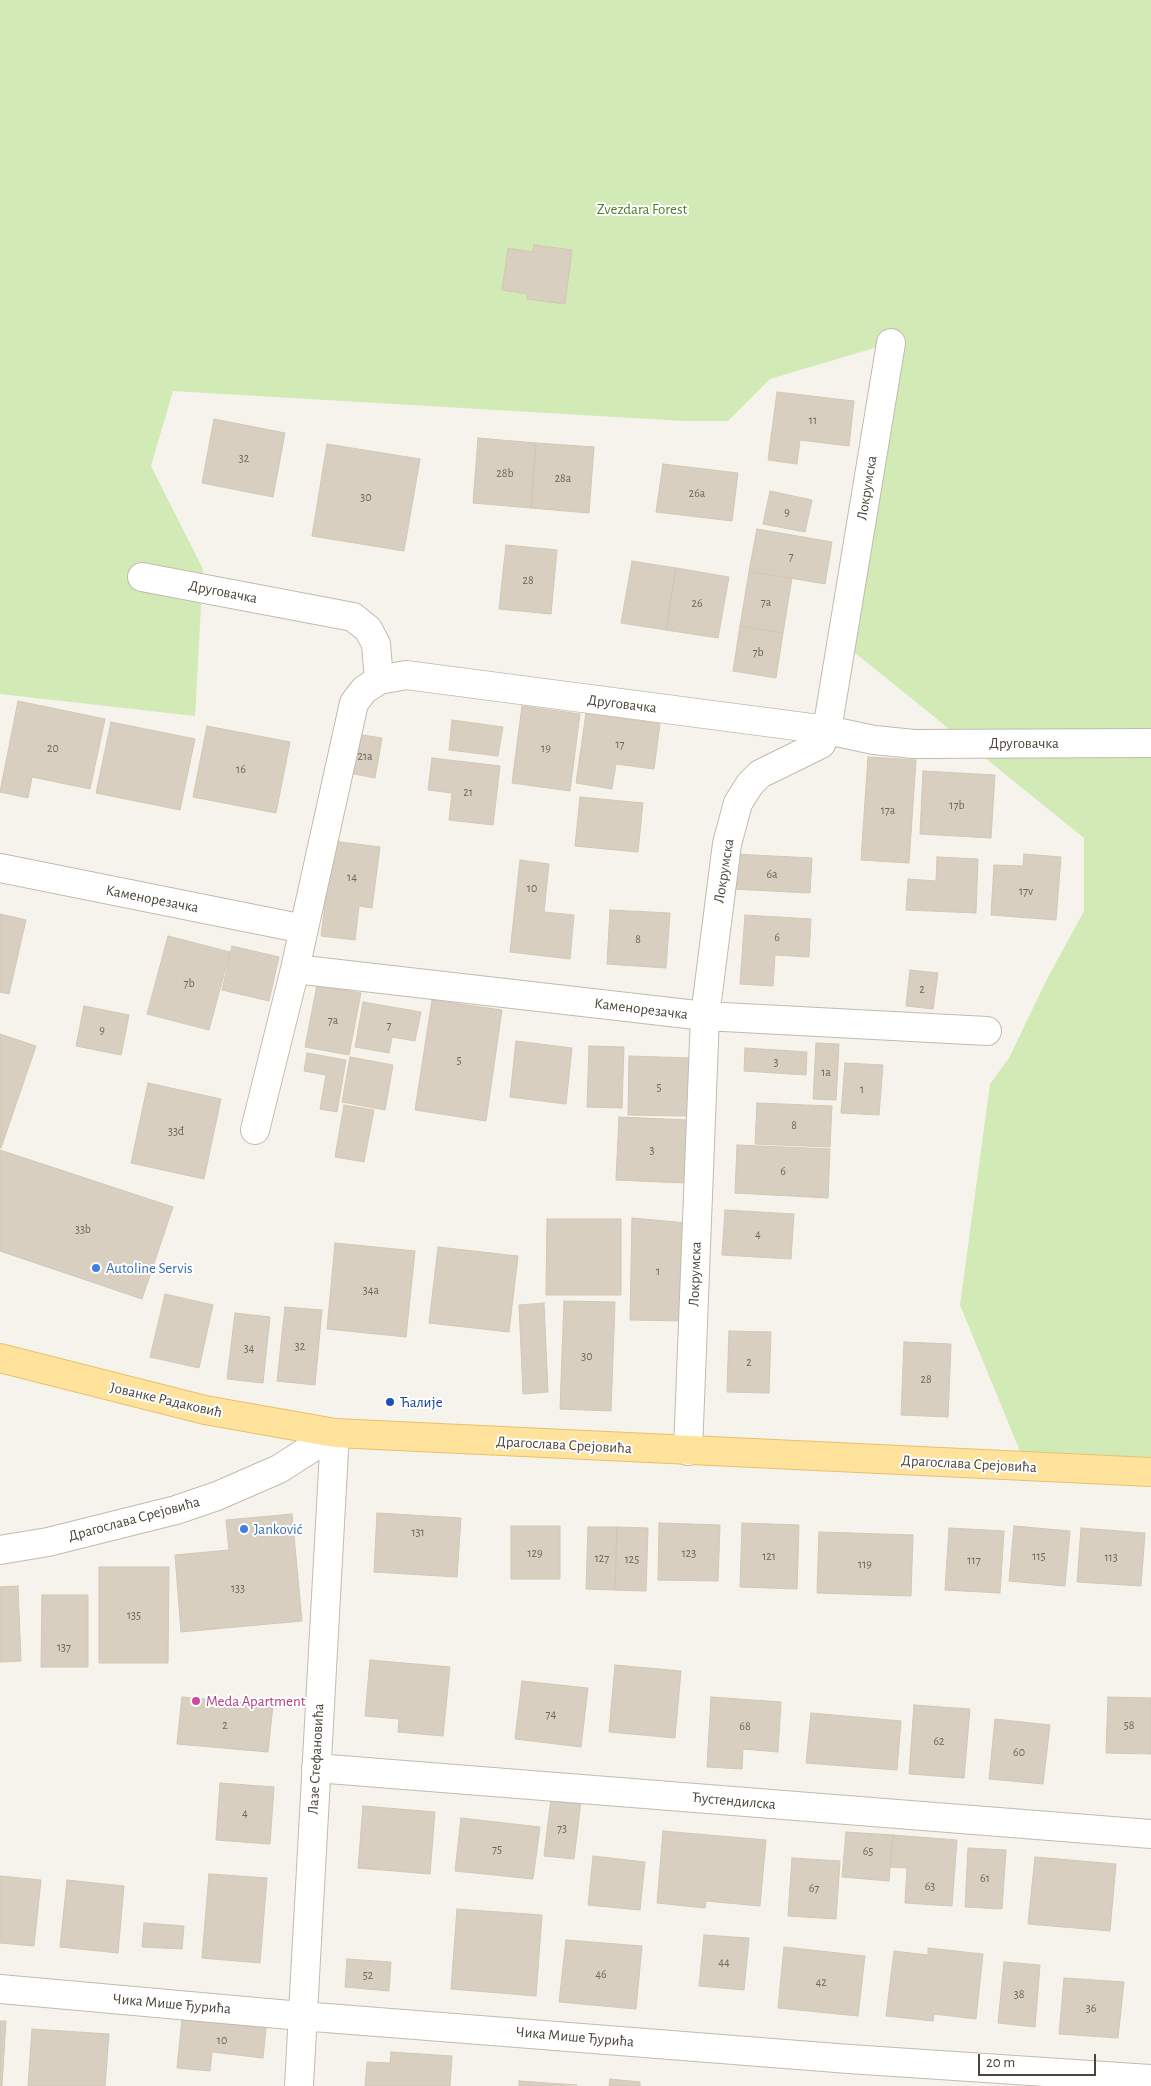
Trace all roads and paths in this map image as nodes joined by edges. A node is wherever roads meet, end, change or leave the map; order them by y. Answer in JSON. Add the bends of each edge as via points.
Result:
{"nodes":[{"id":1,"x":891,"y":343,"type":"dead end"},
{"id":2,"x":142,"y":577,"type":"dead end"},
{"id":3,"x":379,"y":680,"type":"junction"},
{"id":4,"x":827,"y":730,"type":"junction"},
{"id":5,"x":1151,"y":743,"type":"edge"},
{"id":6,"x":0,"y":868,"type":"edge"},
{"id":7,"x":304,"y":929,"type":"junction"},
{"id":8,"x":295,"y":969,"type":"junction"},
{"id":9,"x":705,"y":1016,"type":"junction"},
{"id":10,"x":987,"y":1031,"type":"dead end"},
{"id":11,"x":255,"y":1130,"type":"dead end"},
{"id":12,"x":0,"y":1358,"type":"edge"},
{"id":13,"x":334,"y":1433,"type":"junction"},
{"id":14,"x":688,"y":1451,"type":"junction"},
{"id":15,"x":1151,"y":1472,"type":"edge"},
{"id":16,"x":0,"y":1550,"type":"edge"},
{"id":17,"x":316,"y":1768,"type":"junction"},
{"id":18,"x":1151,"y":1834,"type":"edge"},
{"id":19,"x":0,"y":1988,"type":"edge"},
{"id":20,"x":301,"y":2016,"type":"junction"},
{"id":21,"x":1151,"y":2079,"type":"edge"},
{"id":22,"x":299,"y":2086,"type":"edge"}],
"edges":[{"from":1,"to":4,"type":"street","name":"Локрумска"},
{"from":2,"to":3,"type":"street","name":"Друговачка","via":[[353,617],[368,629],[376,644]]},
{"from":3,"to":4,"type":"street","name":"Друговачка","via":[[406,675]]},
{"from":3,"to":7,"type":"street","via":[[364,690],[354,703]]},
{"from":4,"to":5,"type":"street","name":"Друговачка","via":[[914,744]]},
{"from":4,"to":9,"type":"street","name":"Локрумска","via":[[821,744],[760,774],[740,798],[727,844]]},
{"from":6,"to":7,"type":"street","name":"Каменорезачка"},
{"from":7,"to":8,"type":"street"},
{"from":8,"to":9,"type":"street","name":"Каменорезачка"},
{"from":8,"to":11,"type":"street"},
{"from":9,"to":10,"type":"street","name":"Каменорезачка"},
{"from":9,"to":14,"type":"street","name":"Локрумска"},
{"from":12,"to":13,"type":"main road","name":"Јованке Радаковић","via":[[156,1399]]},
{"from":13,"to":14,"type":"main road","name":"Драгослава Срејовића"},
{"from":13,"to":16,"type":"street","name":"Драгослава Срејовића","via":[[279,1469],[217,1496],[176,1510],[48,1542]]},
{"from":13,"to":17,"type":"street","name":"Лазе Стефановића"},
{"from":14,"to":15,"type":"main road","name":"Драгослава Срејовића"},
{"from":17,"to":18,"type":"street","name":"Ћустендилска"},
{"from":17,"to":20,"type":"street","name":"Лазе Стефановића"},
{"from":19,"to":20,"type":"street","name":"Чика Мише Ђурића"},
{"from":20,"to":21,"type":"street","name":"Чика Мише Ђурића"},
{"from":20,"to":22,"type":"street","name":"Лазе Стефановића"}]}
